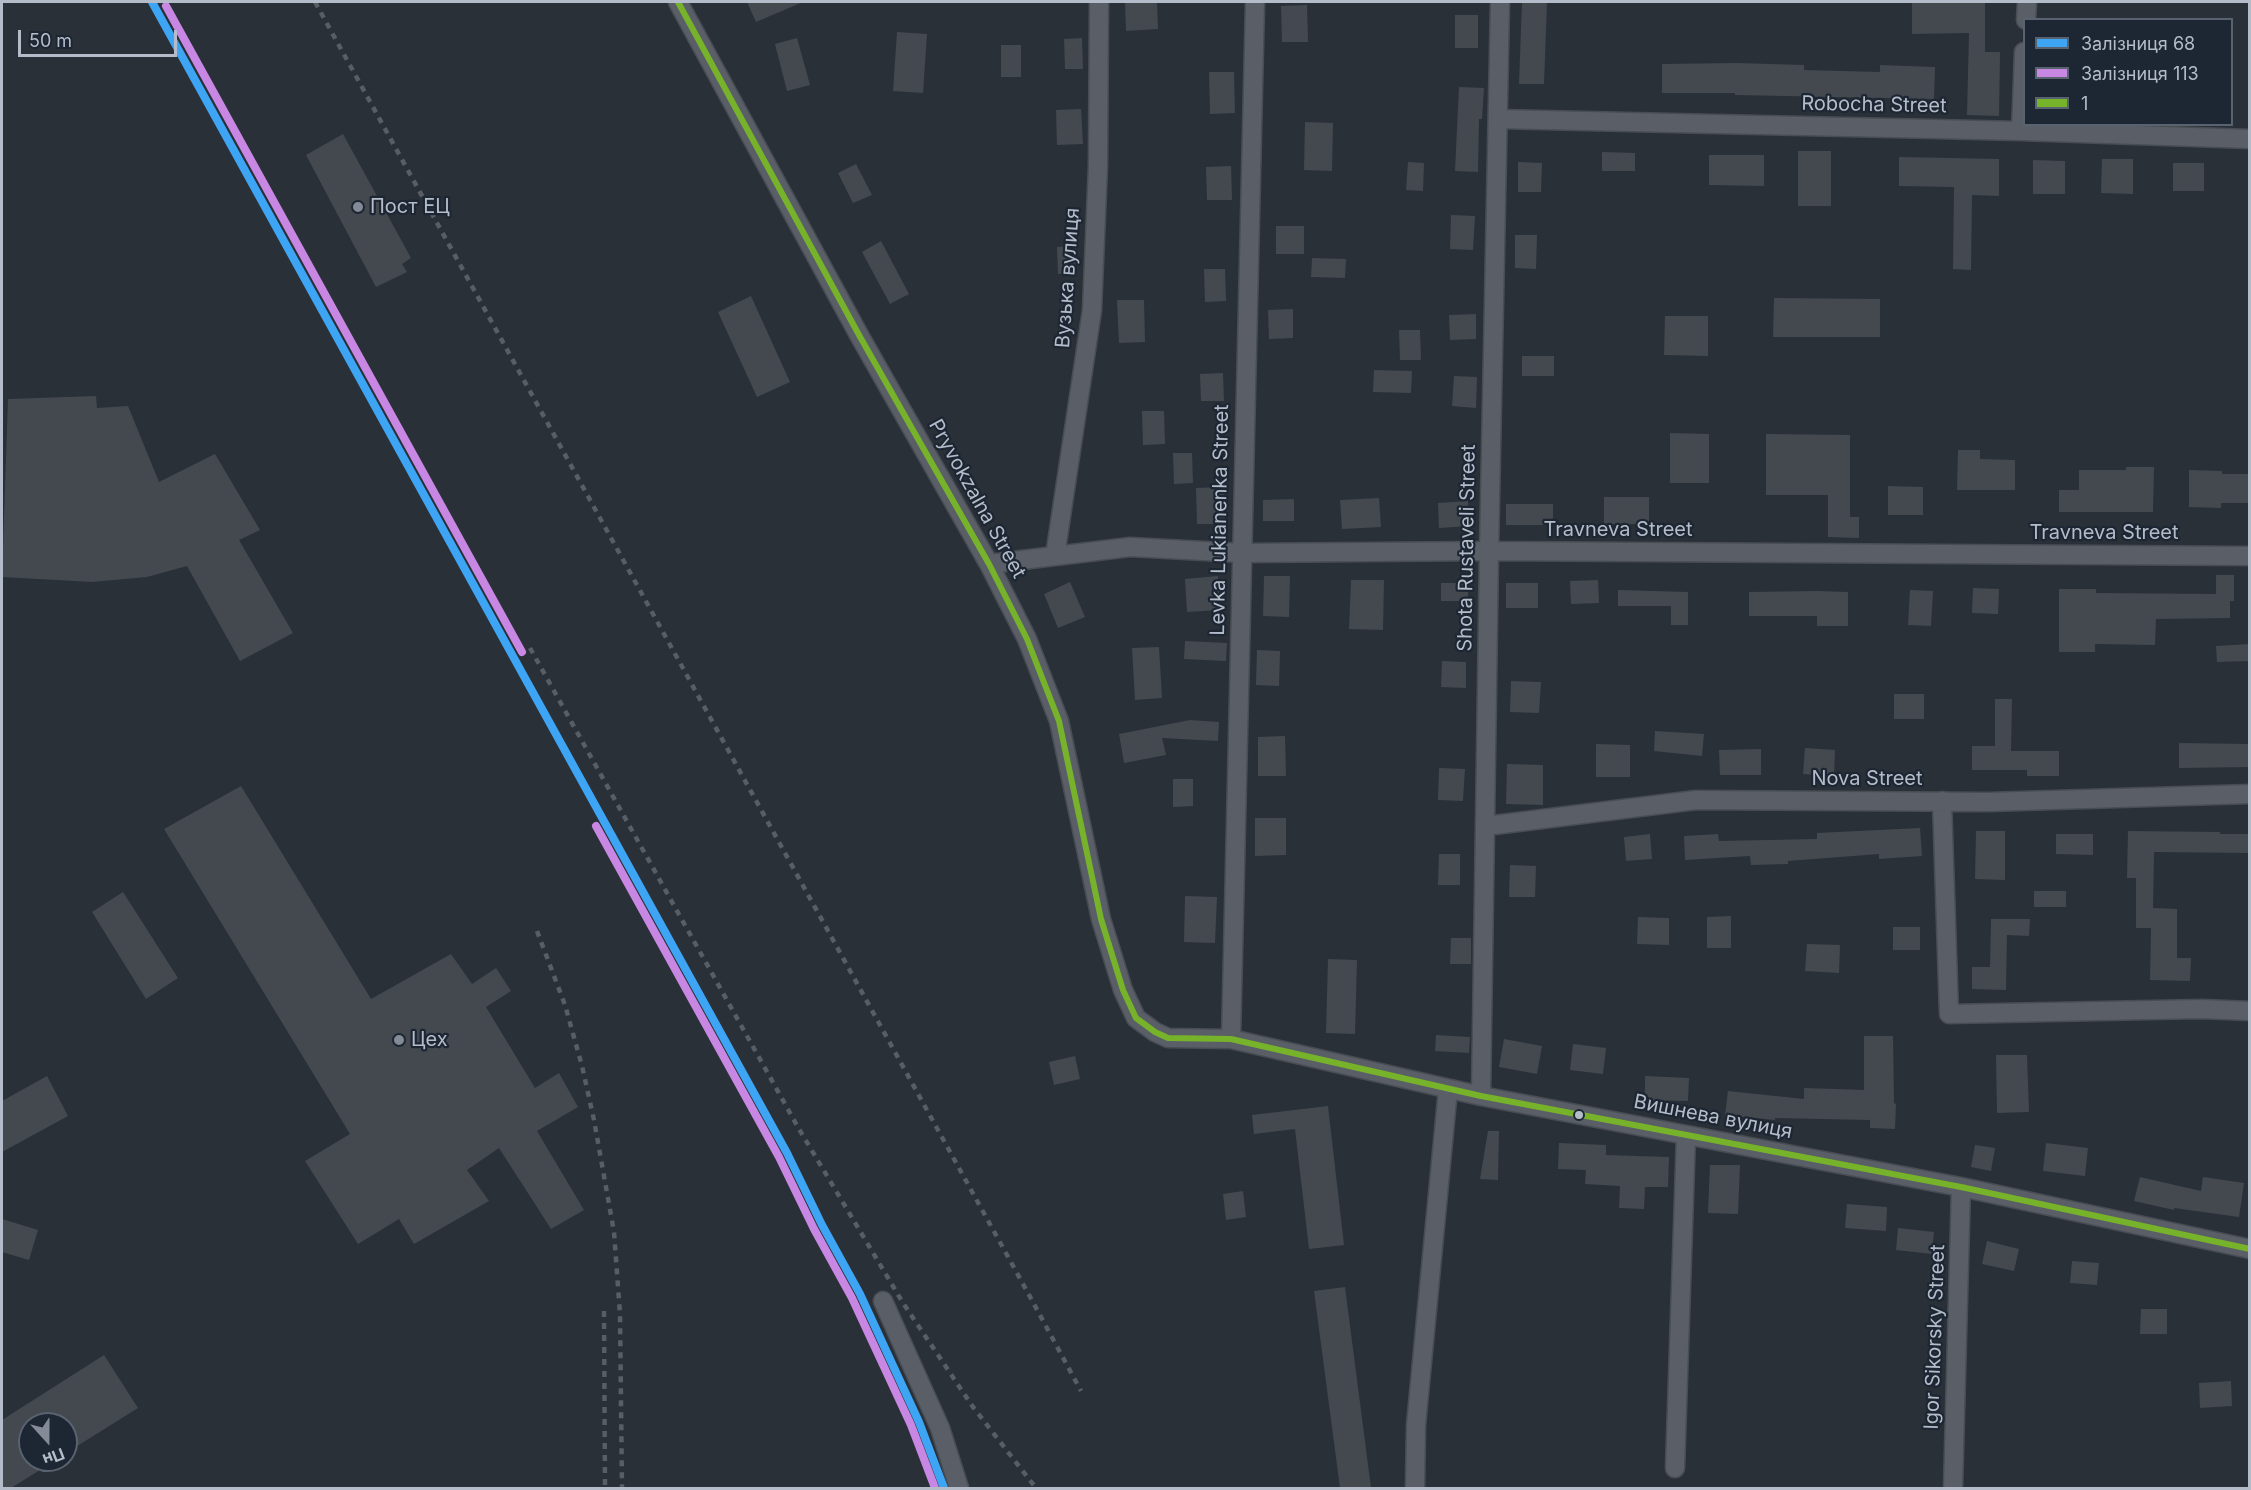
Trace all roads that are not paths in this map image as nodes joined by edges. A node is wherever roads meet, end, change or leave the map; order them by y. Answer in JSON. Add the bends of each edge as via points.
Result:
{"nodes":[{"id":1,"x":678,"y":2,"type":"edge"},
{"id":2,"x":1100,"y":2,"type":"edge"},
{"id":3,"x":1255,"y":2,"type":"edge"},
{"id":4,"x":1500,"y":2,"type":"edge"},
{"id":5,"x":2027,"y":2,"type":"edge"},
{"id":6,"x":2026,"y":18,"type":"edge"},
{"id":7,"x":2023,"y":92,"type":"edge"},
{"id":8,"x":1498,"y":119,"type":"junction"},
{"id":9,"x":2021,"y":131,"type":"junction"},
{"id":10,"x":2250,"y":139,"type":"edge"},
{"id":11,"x":1489,"y":551,"type":"junction"},
{"id":12,"x":1242,"y":553,"type":"junction"},
{"id":13,"x":1055,"y":556,"type":"junction"},
{"id":14,"x":2250,"y":556,"type":"edge"},
{"id":15,"x":988,"y":564,"type":"junction"},
{"id":16,"x":2250,"y":794,"type":"edge"},
{"id":17,"x":1942,"y":801,"type":"junction"},
{"id":18,"x":1486,"y":826,"type":"junction"},
{"id":19,"x":2250,"y":1011,"type":"edge"},
{"id":20,"x":1168,"y":1038,"type":"joint"},
{"id":21,"x":1231,"y":1039,"type":"junction"},
{"id":22,"x":1448,"y":1089,"type":"junction"},
{"id":23,"x":1481,"y":1096,"type":"junction"},
{"id":24,"x":1686,"y":1135,"type":"junction"},
{"id":25,"x":1962,"y":1187,"type":"junction"},
{"id":26,"x":2250,"y":1249,"type":"edge"},
{"id":27,"x":883,"y":1301,"type":"dead end"},
{"id":28,"x":1675,"y":1468,"type":"dead end"},
{"id":29,"x":960,"y":1488,"type":"edge"},
{"id":30,"x":1415,"y":1488,"type":"edge"},
{"id":31,"x":1953,"y":1488,"type":"edge"}],
"edges":[{"from":1,"to":15,"type":"street","name":"Pryvokzalna Street"},
{"from":2,"to":13,"type":"street","name":"Вузька вулиця","via":[[1092,310]]},
{"from":3,"to":12,"type":"street","name":"Levka Lukianenka Street"},
{"from":4,"to":8,"type":"street","name":"Shota Rustaveli Street"},
{"from":5,"to":6,"type":"street"},
{"from":7,"to":9,"type":"street"},
{"from":8,"to":9,"type":"street","name":"Robocha Street"},
{"from":8,"to":11,"type":"street","name":"Shota Rustaveli Street"},
{"from":9,"to":10,"type":"street","name":"Robocha Street"},
{"from":11,"to":12,"type":"street","name":"Travneva Street"},
{"from":11,"to":14,"type":"street","name":"Travneva Street"},
{"from":11,"to":18,"type":"street","name":"Shota Rustaveli Street"},
{"from":12,"to":13,"type":"street","name":"Travneva Street","via":[[1130,547]]},
{"from":12,"to":21,"type":"street","name":"Levka Lukianenka Street"},
{"from":13,"to":15,"type":"street","name":"Travneva Street"},
{"from":15,"to":20,"type":"street","name":"Pryvokzalna Street","via":[[1027,639],[1059,721],[1101,919],[1123,990],[1136,1018]]},
{"from":16,"to":17,"type":"street","name":"Nova Street"},
{"from":17,"to":18,"type":"street","name":"Nova Street","via":[[1696,800]]},
{"from":17,"to":19,"type":"street","via":[[1949,1014]]},
{"from":18,"to":23,"type":"street","name":"Shota Rustaveli Street"},
{"from":20,"to":21,"type":"street","name":"Вишнева вулиця"},
{"from":21,"to":22,"type":"street","name":"Вишнева вулиця"},
{"from":22,"to":23,"type":"street","name":"Вишнева вулиця"},
{"from":22,"to":30,"type":"street","via":[[1416,1425]]},
{"from":23,"to":24,"type":"street","name":"Вишнева вулиця"},
{"from":24,"to":25,"type":"street","name":"Вишнева вулиця"},
{"from":24,"to":28,"type":"street"},
{"from":25,"to":26,"type":"street","name":"Вишнева вулиця"},
{"from":25,"to":31,"type":"street","name":"Igor Sikorsky Street"},
{"from":27,"to":29,"type":"street","via":[[940,1428]]}]}
